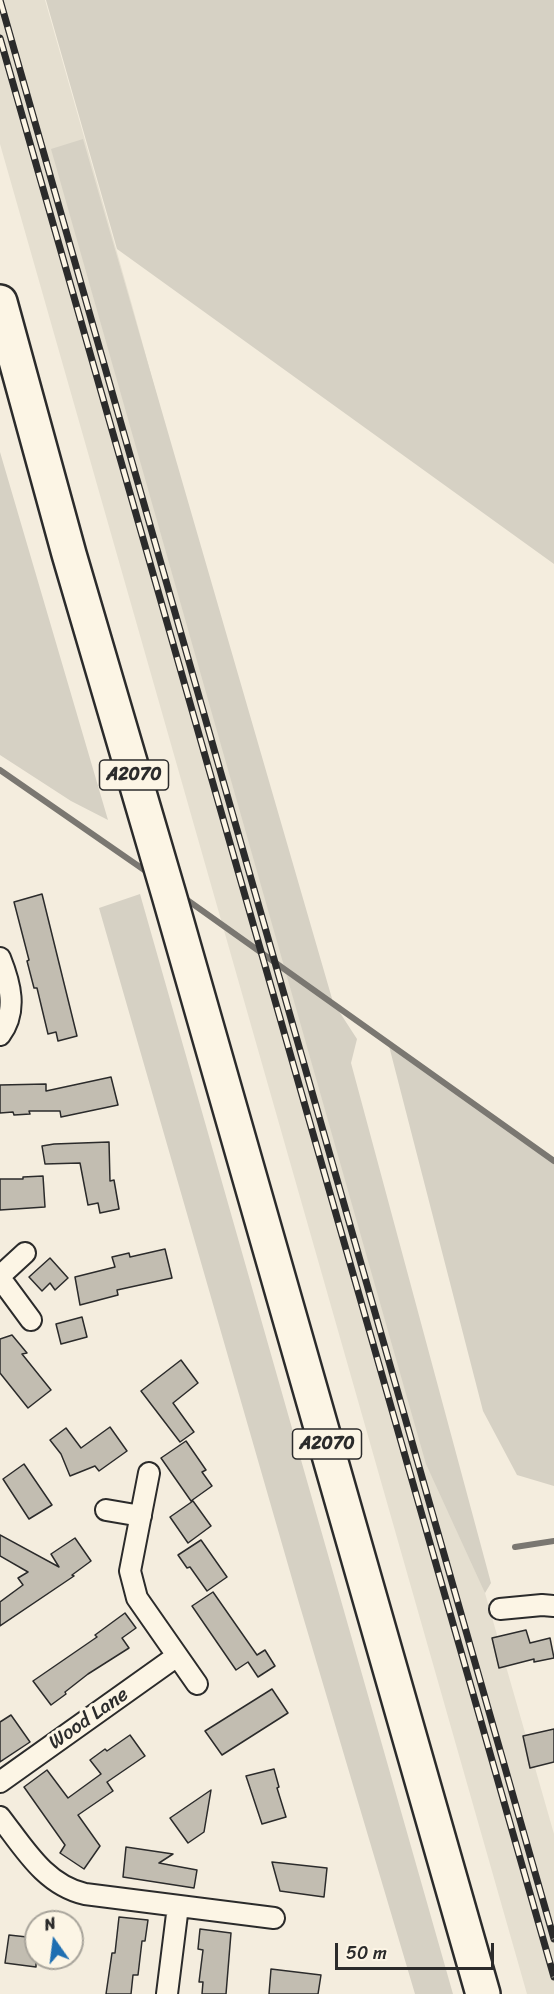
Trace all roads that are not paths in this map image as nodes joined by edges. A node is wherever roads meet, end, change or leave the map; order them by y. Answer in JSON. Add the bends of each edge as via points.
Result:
{"nodes":[{"id":1,"x":0,"y":302,"type":"edge"},
{"id":2,"x":0,"y":958,"type":"edge"},
{"id":3,"x":0,"y":1035,"type":"edge"},
{"id":4,"x":25,"y":1253,"type":"dead end"},
{"id":5,"x":0,"y":1277,"type":"edge"},
{"id":6,"x":31,"y":1320,"type":"dead end"},
{"id":7,"x":149,"y":1473,"type":"dead end"},
{"id":8,"x":106,"y":1510,"type":"dead end"},
{"id":9,"x":141,"y":1516,"type":"junction"},
{"id":10,"x":554,"y":1606,"type":"edge"},
{"id":11,"x":500,"y":1609,"type":"dead end"},
{"id":12,"x":177,"y":1656,"type":"junction"},
{"id":13,"x":197,"y":1684,"type":"dead end"},
{"id":14,"x":0,"y":1782,"type":"edge"},
{"id":15,"x":0,"y":1817,"type":"edge"},
{"id":16,"x":178,"y":1906,"type":"junction"},
{"id":17,"x":274,"y":1918,"type":"dead end"},
{"id":18,"x":167,"y":1994,"type":"edge"},
{"id":19,"x":483,"y":1994,"type":"edge"}],
"edges":[{"from":1,"to":19,"type":"highway","number":"A2070"},
{"from":2,"to":3,"type":"street","via":[[11,999],[8,1020]]},
{"from":4,"to":5,"type":"street"},
{"from":5,"to":6,"type":"street"},
{"from":7,"to":9,"type":"street"},
{"from":8,"to":9,"type":"street"},
{"from":9,"to":12,"type":"street","via":[[130,1571],[133,1587]]},
{"from":10,"to":11,"type":"street"},
{"from":12,"to":13,"type":"street"},
{"from":12,"to":14,"type":"street","name":"Wood Lane"},
{"from":15,"to":16,"type":"street","via":[[47,1875],[70,1891]]},
{"from":16,"to":17,"type":"street"},
{"from":16,"to":18,"type":"street"}]}
